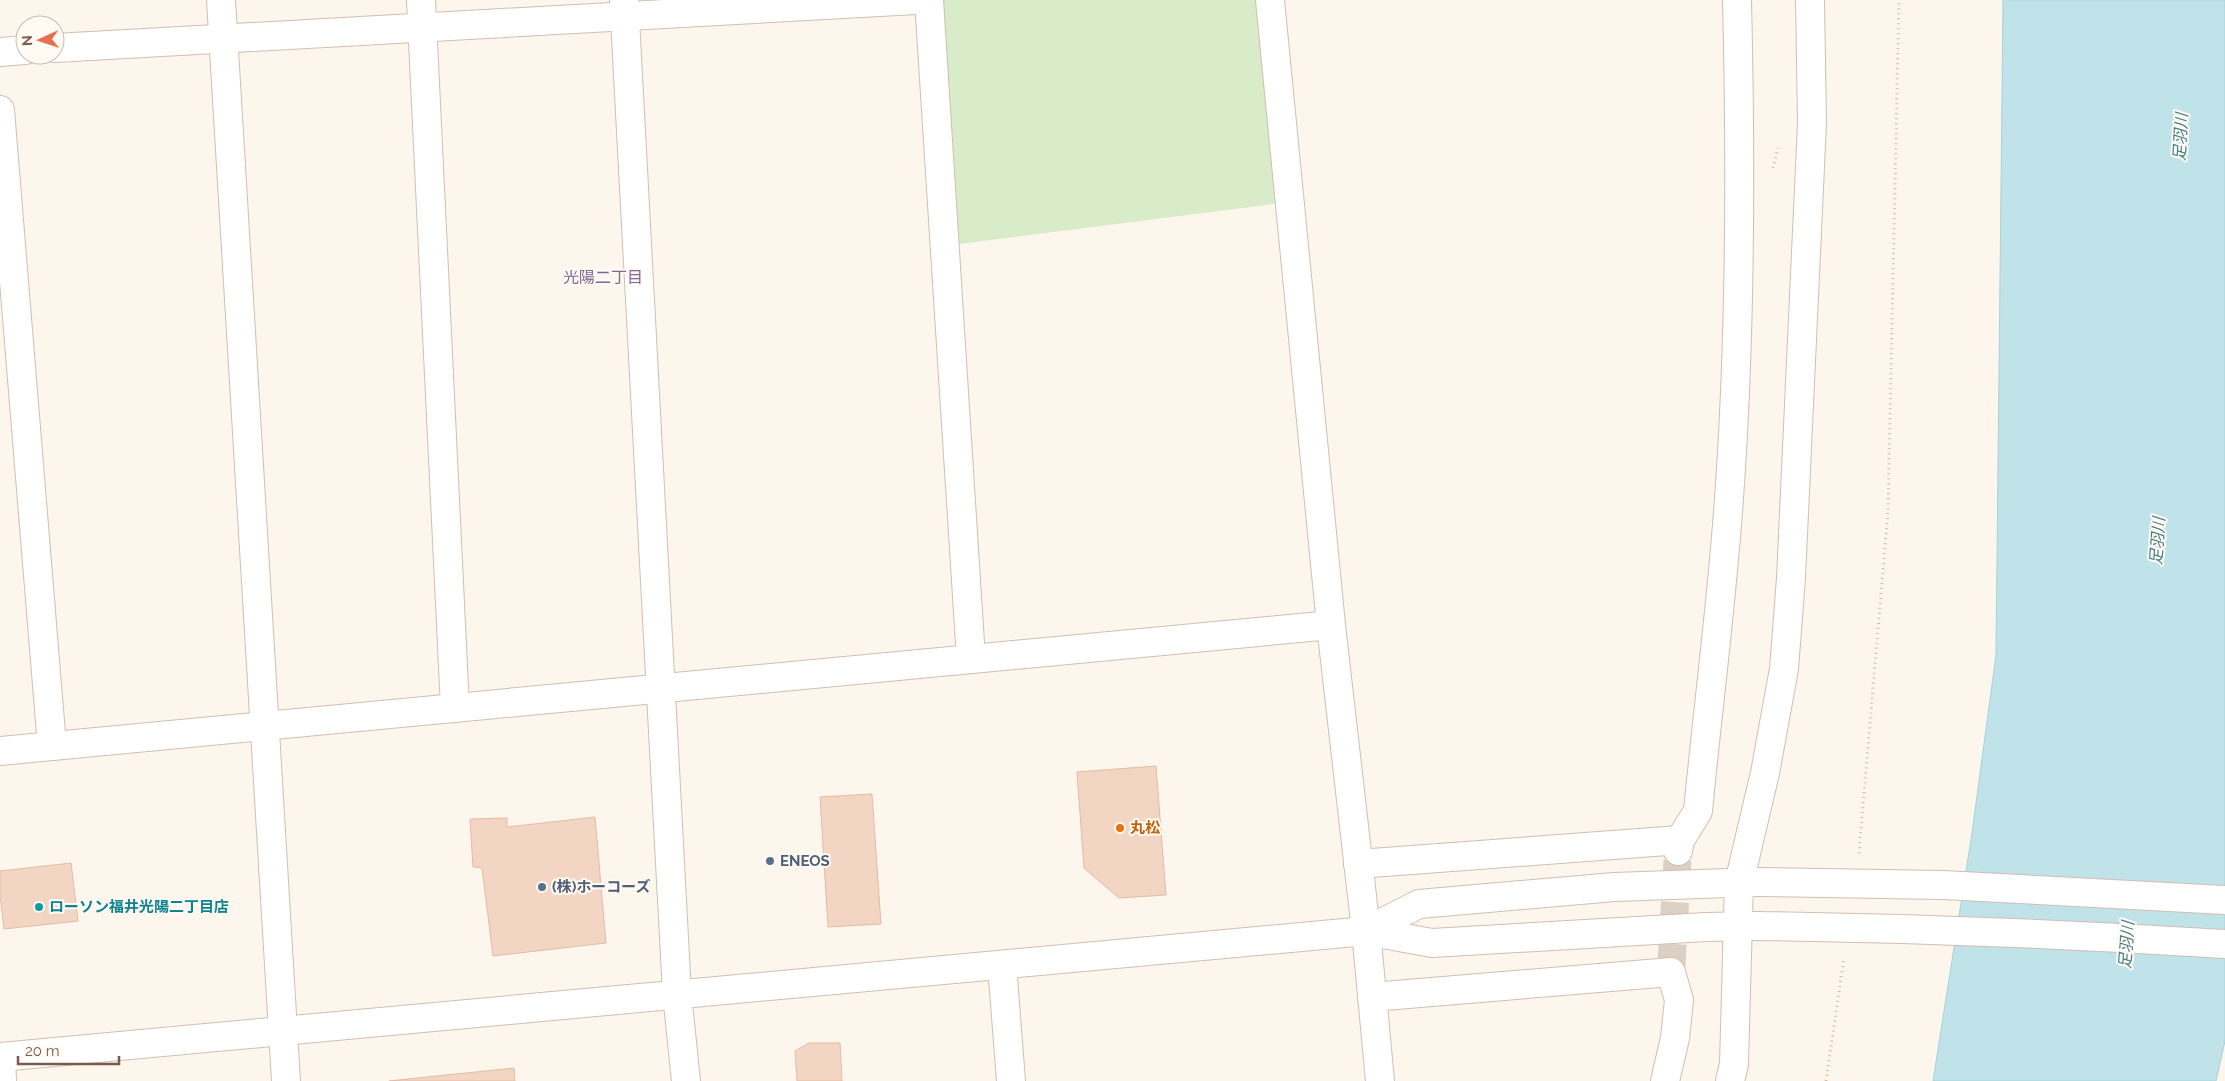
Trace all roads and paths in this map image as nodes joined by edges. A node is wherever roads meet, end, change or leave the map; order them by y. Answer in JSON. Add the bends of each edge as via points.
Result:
{"nodes":[{"id":1,"x":220,"y":0,"type":"edge"},
{"id":2,"x":421,"y":0,"type":"edge"},
{"id":3,"x":916,"y":0,"type":"edge"},
{"id":4,"x":929,"y":0,"type":"edge"},
{"id":5,"x":1270,"y":0,"type":"edge"},
{"id":6,"x":1737,"y":0,"type":"edge"},
{"id":7,"x":1810,"y":0,"type":"edge"},
{"id":8,"x":1899,"y":0,"type":"edge"},
{"id":9,"x":625,"y":8,"type":"edge"},
{"id":10,"x":422,"y":28,"type":"junction"},
{"id":11,"x":223,"y":39,"type":"junction"},
{"id":12,"x":65,"y":47,"type":"edge"},
{"id":13,"x":15,"y":51,"type":"edge"},
{"id":14,"x":0,"y":52,"type":"edge"},
{"id":15,"x":0,"y":110,"type":"edge"},
{"id":16,"x":1780,"y":139,"type":"dead end"},
{"id":17,"x":1770,"y":177,"type":"dead end"},
{"id":18,"x":1331,"y":625,"type":"junction"},
{"id":19,"x":971,"y":659,"type":"junction"},
{"id":20,"x":660,"y":689,"type":"junction"},
{"id":21,"x":455,"y":708,"type":"junction"},
{"id":22,"x":264,"y":726,"type":"junction"},
{"id":23,"x":52,"y":746,"type":"junction"},
{"id":24,"x":0,"y":751,"type":"edge"},
{"id":25,"x":1859,"y":856,"type":"dead end"},
{"id":26,"x":1358,"y":864,"type":"junction"},
{"id":27,"x":1749,"y":882,"type":"junction"},
{"id":28,"x":2225,"y":900,"type":"edge"},
{"id":29,"x":1747,"y":926,"type":"junction"},
{"id":30,"x":1366,"y":931,"type":"junction"},
{"id":31,"x":2225,"y":944,"type":"edge"},
{"id":32,"x":1844,"y":955,"type":"dead end"},
{"id":33,"x":1002,"y":965,"type":"junction"},
{"id":34,"x":677,"y":994,"type":"junction"},
{"id":35,"x":1372,"y":997,"type":"junction"},
{"id":36,"x":283,"y":1031,"type":"junction"},
{"id":37,"x":1,"y":1065,"type":"edge"},
{"id":38,"x":286,"y":1081,"type":"edge"},
{"id":39,"x":686,"y":1081,"type":"edge"},
{"id":40,"x":1011,"y":1081,"type":"edge"},
{"id":41,"x":1380,"y":1081,"type":"edge"},
{"id":42,"x":1665,"y":1081,"type":"edge"},
{"id":43,"x":1730,"y":1081,"type":"edge"},
{"id":44,"x":1826,"y":1081,"type":"edge"}],
"edges":[{"from":1,"to":11,"type":"street"},
{"from":2,"to":10,"type":"street"},
{"from":3,"to":9,"type":"street"},
{"from":4,"to":19,"type":"street"},
{"from":5,"to":18,"type":"street"},
{"from":6,"to":26,"type":"street","via":[[1740,113],[1738,309],[1729,498],[1698,811],[1679,846]]},
{"from":7,"to":27,"type":"street","via":[[1812,123],[1791,578],[1785,660]]},
{"from":8,"to":25,"type":"path","via":[[1888,511]]},
{"from":9,"to":10,"type":"street"},
{"from":9,"to":20,"type":"street"},
{"from":10,"to":11,"type":"street"},
{"from":10,"to":21,"type":"street"},
{"from":11,"to":12,"type":"street"},
{"from":11,"to":22,"type":"street"},
{"from":13,"to":14,"type":"street"},
{"from":15,"to":23,"type":"street"},
{"from":16,"to":17,"type":"path"},
{"from":18,"to":19,"type":"street"},
{"from":18,"to":26,"type":"street"},
{"from":19,"to":20,"type":"street"},
{"from":20,"to":21,"type":"street"},
{"from":20,"to":34,"type":"street"},
{"from":21,"to":22,"type":"street"},
{"from":22,"to":23,"type":"street"},
{"from":22,"to":36,"type":"street"},
{"from":23,"to":24,"type":"street"},
{"from":26,"to":30,"type":"street"},
{"from":27,"to":28,"type":"street","bridge":true,"via":[[1943,885]]},
{"from":27,"to":29,"type":"street"},
{"from":27,"to":30,"type":"street","via":[[1614,886],[1419,904]]},
{"from":29,"to":30,"type":"street","via":[[1432,942]]},
{"from":29,"to":31,"type":"street","bridge":true,"via":[[1949,929]]},
{"from":29,"to":43,"type":"street"},
{"from":30,"to":33,"type":"street"},
{"from":30,"to":35,"type":"street"},
{"from":32,"to":44,"type":"path"},
{"from":33,"to":34,"type":"street"},
{"from":33,"to":40,"type":"street"},
{"from":34,"to":36,"type":"street"},
{"from":34,"to":39,"type":"street"},
{"from":35,"to":41,"type":"street"},
{"from":35,"to":42,"type":"street","via":[[1671,972],[1680,1000]]},
{"from":36,"to":37,"type":"street"},
{"from":36,"to":38,"type":"street"}]}
